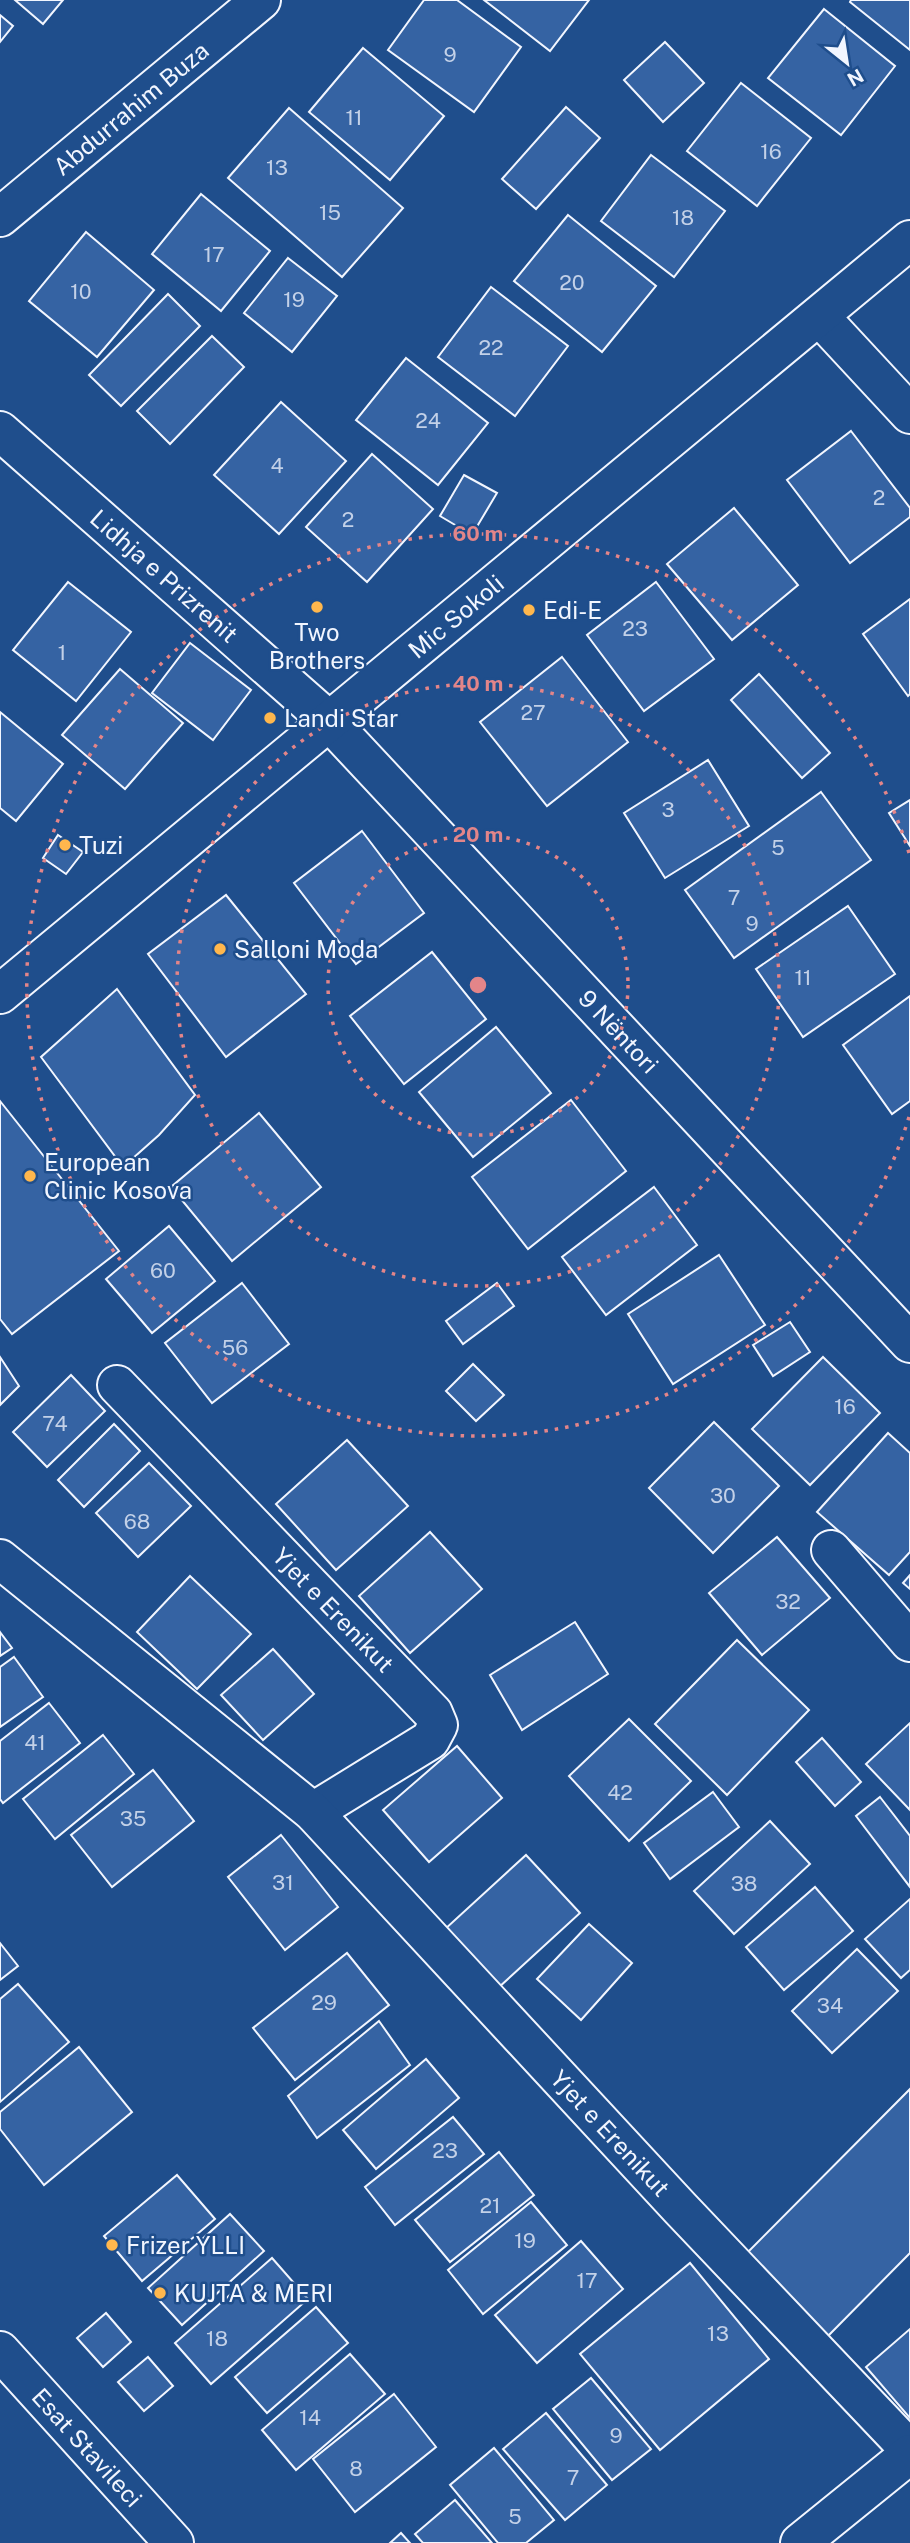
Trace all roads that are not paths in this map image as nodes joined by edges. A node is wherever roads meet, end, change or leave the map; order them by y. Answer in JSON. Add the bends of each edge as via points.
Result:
{"nodes":[{"id":1,"x":261,"y":0,"type":"edge"},
{"id":2,"x":0,"y":217,"type":"edge"},
{"id":3,"x":910,"y":240,"type":"edge"},
{"id":4,"x":820,"y":317,"type":"junction"},
{"id":5,"x":910,"y":414,"type":"edge"},
{"id":6,"x":0,"y":431,"type":"edge"},
{"id":7,"x":328,"y":720,"type":"junction"},
{"id":8,"x":0,"y":994,"type":"edge"},
{"id":9,"x":910,"y":1343,"type":"edge"},
{"id":10,"x":117,"y":1385,"type":"dead end"},
{"id":11,"x":831,"y":1550,"type":"dead end"},
{"id":12,"x":0,"y":1559,"type":"edge"},
{"id":13,"x":910,"y":1642,"type":"edge"},
{"id":14,"x":313,"y":1812,"type":"junction"},
{"id":15,"x":0,"y":2351,"type":"edge"},
{"id":16,"x":910,"y":2452,"type":"edge"},
{"id":17,"x":174,"y":2543,"type":"edge"},
{"id":18,"x":800,"y":2543,"type":"edge"}],
"edges":[{"from":1,"to":2,"type":"street","name":"Abdurrahim Buza"},
{"from":3,"to":4,"type":"street","name":"Mic Sokoli"},
{"from":4,"to":5,"type":"street"},
{"from":4,"to":7,"type":"street","name":"Mic Sokoli"},
{"from":6,"to":7,"type":"street","name":"Lidhja e Prizrenit"},
{"from":7,"to":8,"type":"street","name":"Mic Sokoli"},
{"from":7,"to":9,"type":"street","name":"9 Nëntori"},
{"from":10,"to":14,"type":"street","name":"Yjet e Erenikut","via":[[433,1713],[438,1725],[430,1740]]},
{"from":11,"to":13,"type":"street"},
{"from":12,"to":14,"type":"street","name":"Yjet e Erenikut"},
{"from":14,"to":16,"type":"street","name":"Yjet e Erenikut"},
{"from":15,"to":17,"type":"street","name":"Esat Stavileci"},
{"from":16,"to":18,"type":"street","name":"Yjet e Erenikut"}]}
